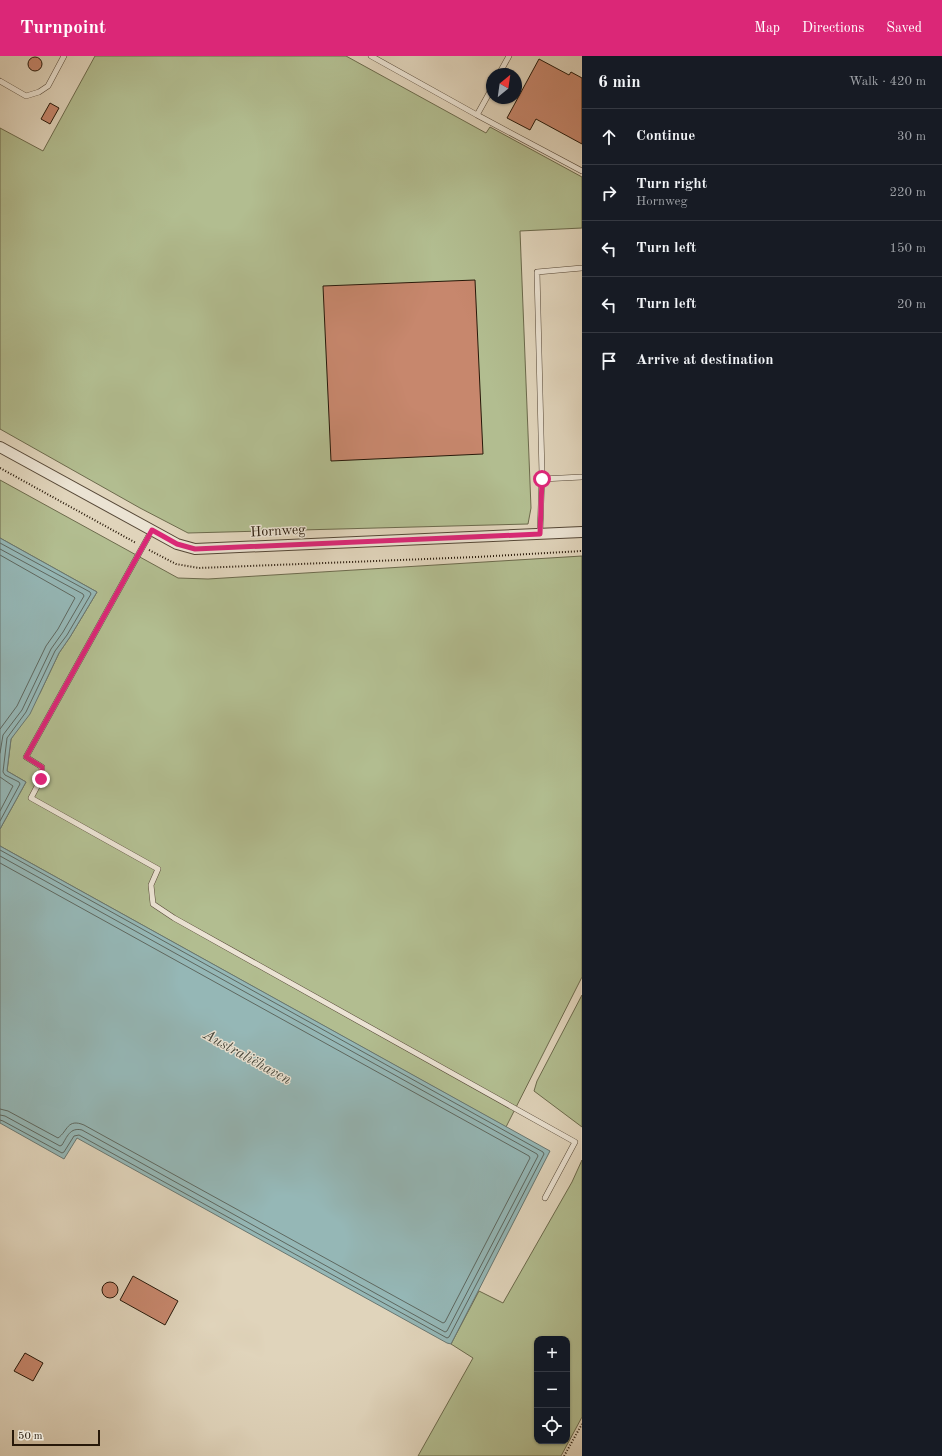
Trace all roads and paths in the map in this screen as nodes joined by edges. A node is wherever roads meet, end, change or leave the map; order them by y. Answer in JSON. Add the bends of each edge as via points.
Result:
{"nodes":[{"id":1,"x":64,"y":56,"type":"edge"},
{"id":2,"x":371,"y":56,"type":"edge"},
{"id":3,"x":509,"y":56,"type":"edge"},
{"id":4,"x":502,"y":68,"type":"edge"},
{"id":5,"x":0,"y":81,"type":"edge"},
{"id":6,"x":486,"y":100,"type":"edge"},
{"id":7,"x":478,"y":115,"type":"junction"},
{"id":8,"x":582,"y":171,"type":"edge"},
{"id":9,"x":582,"y":268,"type":"edge"},
{"id":10,"x":0,"y":447,"type":"edge"},
{"id":11,"x":582,"y":477,"type":"edge"},
{"id":12,"x":542,"y":479,"type":"junction"},
{"id":13,"x":152,"y":530,"type":"junction"},
{"id":14,"x":582,"y":532,"type":"edge"},
{"id":15,"x":540,"y":534,"type":"junction"},
{"id":16,"x":545,"y":1198,"type":"dead end"},
{"id":17,"x":582,"y":1424,"type":"edge"},
{"id":18,"x":564,"y":1456,"type":"edge"}],
"edges":[{"from":1,"to":5,"type":"lane","via":[[48,86],[39,92],[26,96]]},
{"from":2,"to":7,"type":"lane"},
{"from":3,"to":4,"type":"lane"},
{"from":6,"to":7,"type":"lane"},
{"from":7,"to":8,"type":"lane"},
{"from":9,"to":12,"type":"lane","via":[[537,272]]},
{"from":10,"to":13,"type":"street","name":"Hornweg"},
{"from":11,"to":12,"type":"lane"},
{"from":12,"to":15,"type":"lane"},
{"from":13,"to":15,"type":"street","name":"Hornweg","via":[[177,544],[195,549]]},
{"from":13,"to":16,"type":"lane","via":[[26,757],[42,767],[41,779],[31,798],[158,869],[151,885],[153,904],[174,918],[575,1142]]},
{"from":14,"to":15,"type":"street","name":"Hornweg"},
{"from":17,"to":18,"type":"path"}]}
